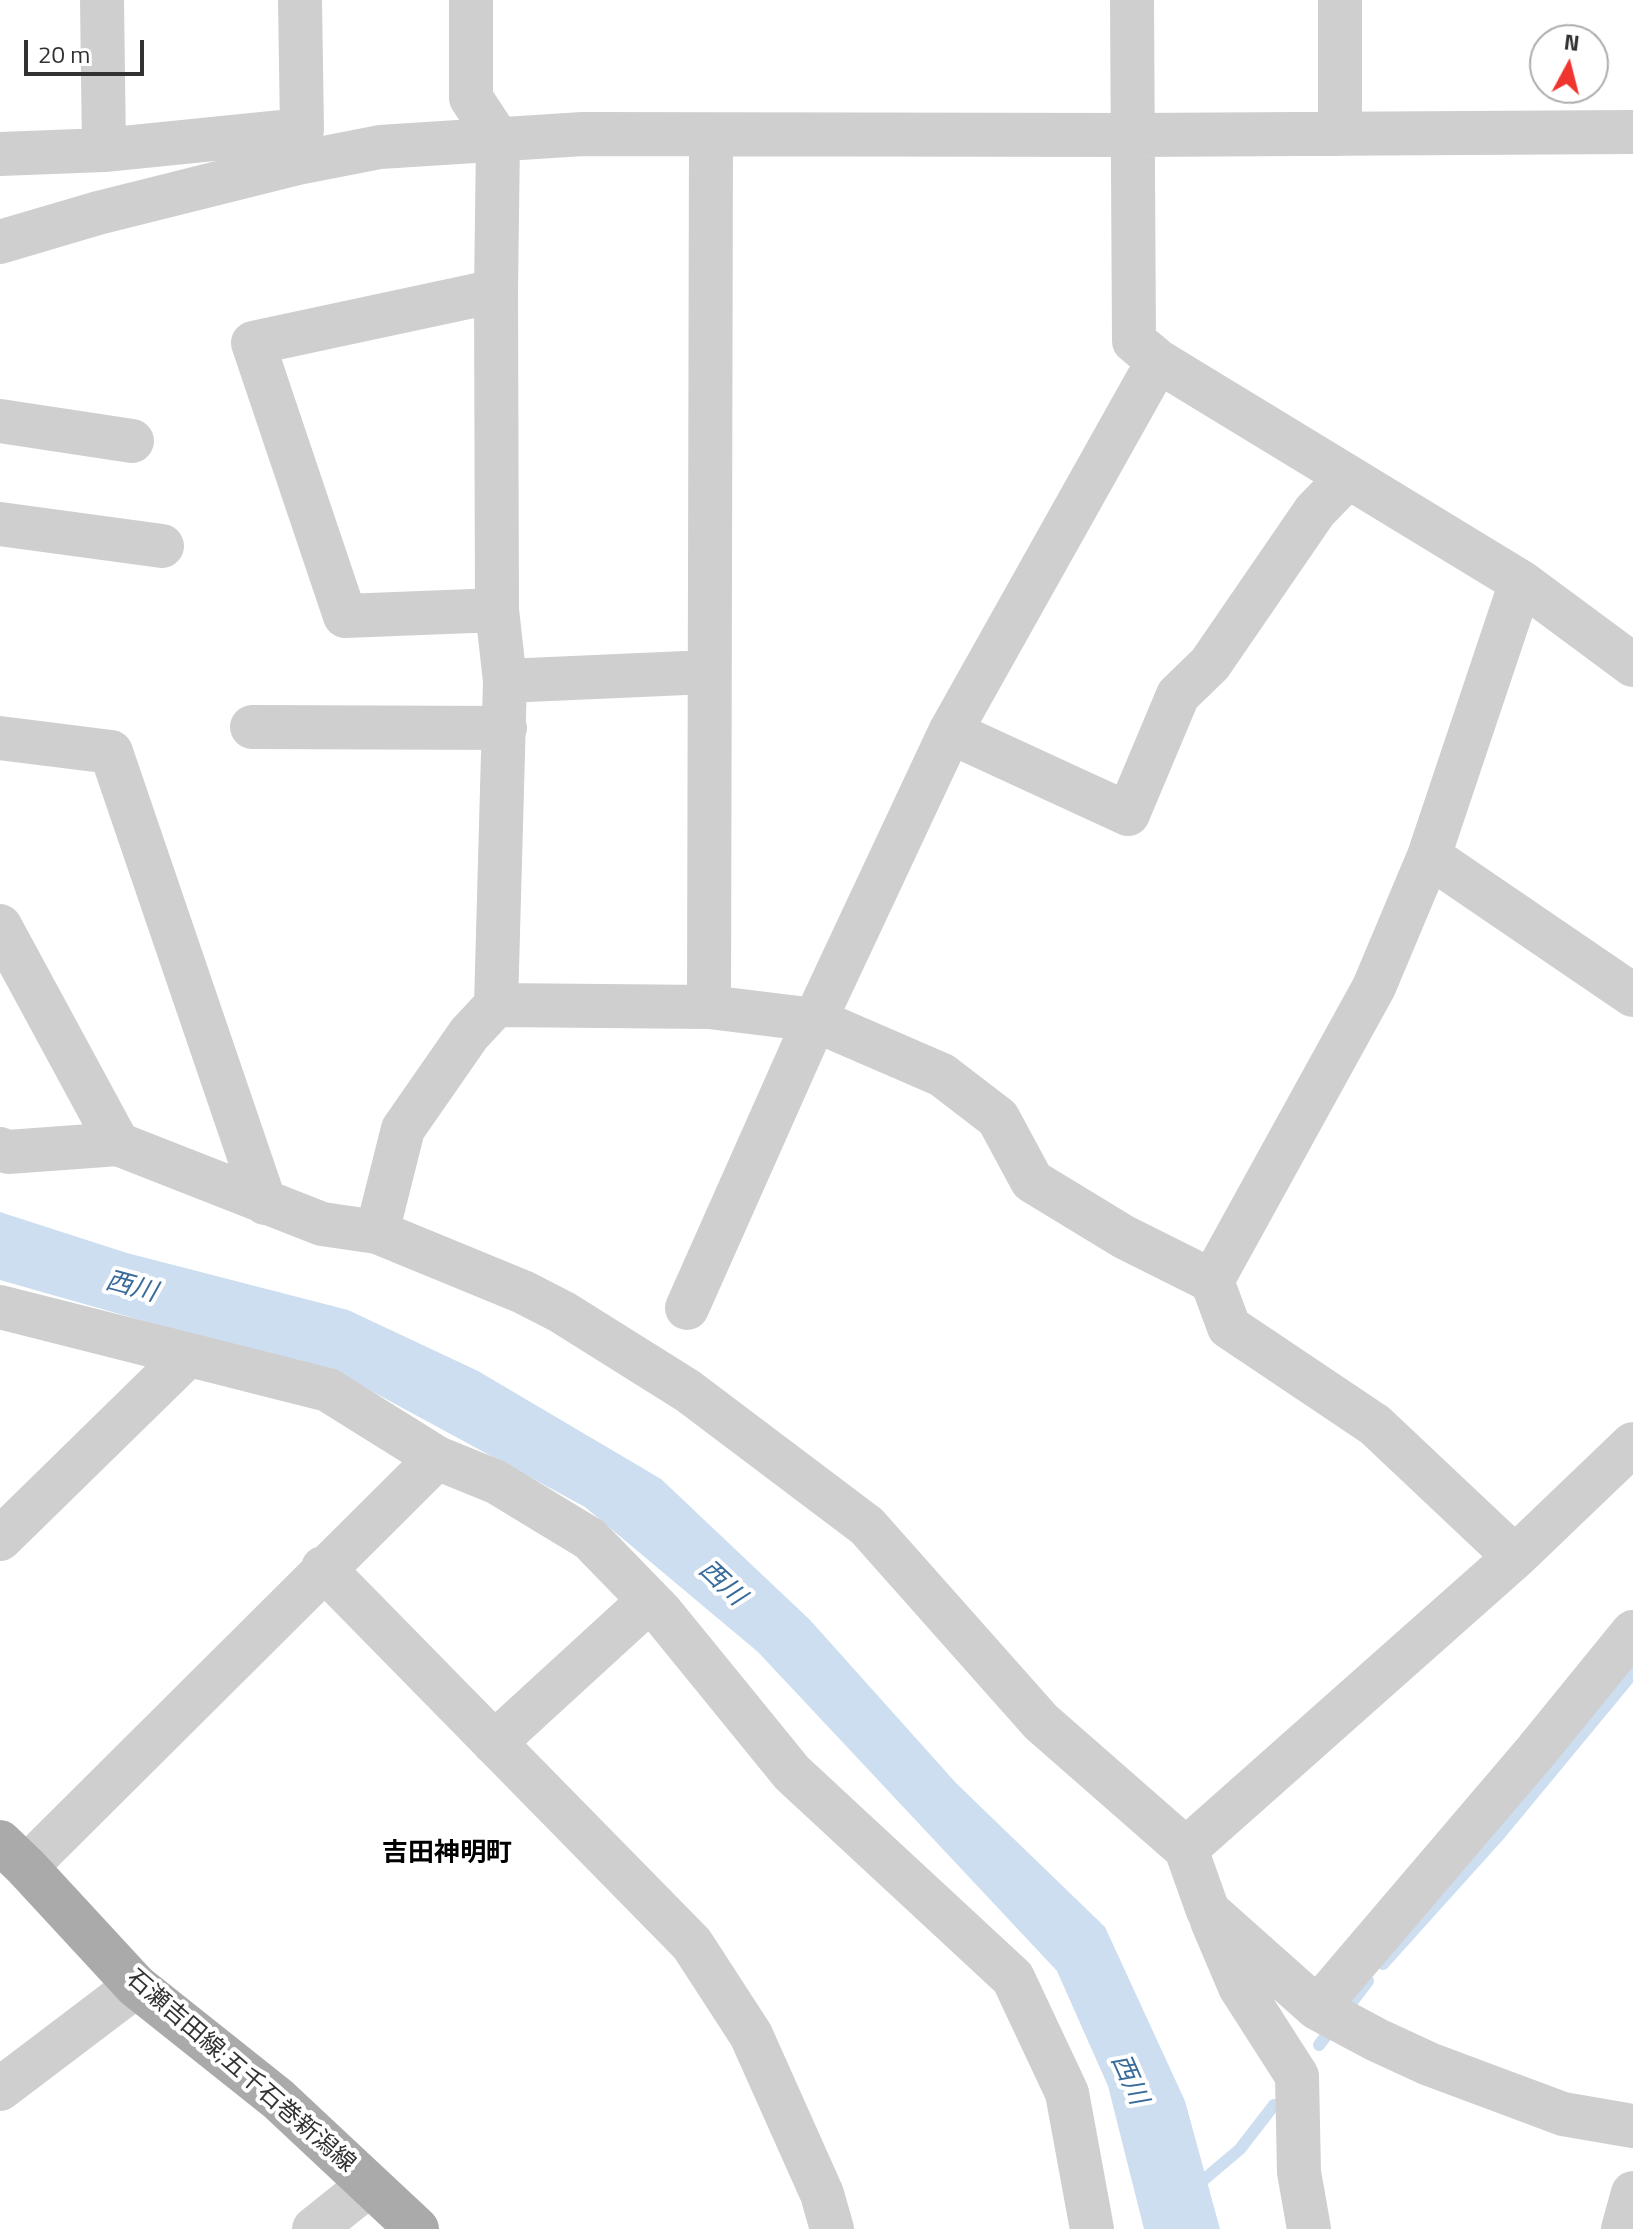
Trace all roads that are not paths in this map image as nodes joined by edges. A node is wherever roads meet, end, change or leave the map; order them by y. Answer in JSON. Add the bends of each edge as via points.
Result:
{"nodes":[{"id":1,"x":102,"y":0,"type":"edge"},
{"id":2,"x":300,"y":0,"type":"edge"},
{"id":3,"x":471,"y":0,"type":"edge"},
{"id":4,"x":1132,"y":0,"type":"edge"},
{"id":5,"x":1340,"y":0,"type":"edge"},
{"id":6,"x":1633,"y":132,"type":"edge"},
{"id":7,"x":1340,"y":134,"type":"junction"},
{"id":8,"x":711,"y":135,"type":"junction"},
{"id":9,"x":1134,"y":135,"type":"junction"},
{"id":10,"x":498,"y":139,"type":"junction"},
{"id":11,"x":300,"y":147,"type":"junction"},
{"id":12,"x":104,"y":150,"type":"junction"},
{"id":13,"x":0,"y":154,"type":"edge"},
{"id":14,"x":0,"y":242,"type":"edge"},
{"id":15,"x":496,"y":291,"type":"junction"},
{"id":16,"x":1158,"y":361,"type":"junction"},
{"id":17,"x":0,"y":421,"type":"edge"},
{"id":18,"x":132,"y":441,"type":"dead end"},
{"id":19,"x":1347,"y":478,"type":"junction"},
{"id":20,"x":0,"y":524,"type":"edge"},
{"id":21,"x":162,"y":546,"type":"dead end"},
{"id":22,"x":1521,"y":582,"type":"junction"},
{"id":23,"x":497,"y":610,"type":"junction"},
{"id":24,"x":1633,"y":665,"type":"edge"},
{"id":25,"x":708,"y":672,"type":"junction"},
{"id":26,"x":505,"y":681,"type":"junction"},
{"id":27,"x":252,"y":727,"type":"dead end"},
{"id":28,"x":505,"y":728,"type":"junction"},
{"id":29,"x":950,"y":732,"type":"junction"},
{"id":30,"x":0,"y":738,"type":"edge"},
{"id":31,"x":1429,"y":856,"type":"junction"},
{"id":32,"x":0,"y":926,"type":"edge"},
{"id":33,"x":1633,"y":995,"type":"edge"},
{"id":34,"x":496,"y":1005,"type":"junction"},
{"id":35,"x":709,"y":1007,"type":"junction"},
{"id":36,"x":815,"y":1020,"type":"junction"},
{"id":37,"x":118,"y":1144,"type":"junction"},
{"id":38,"x":0,"y":1149,"type":"edge"},
{"id":39,"x":265,"y":1203,"type":"junction"},
{"id":40,"x":377,"y":1232,"type":"junction"},
{"id":41,"x":1212,"y":1281,"type":"junction"},
{"id":42,"x":0,"y":1307,"type":"edge"},
{"id":43,"x":687,"y":1308,"type":"dead end"},
{"id":44,"x":187,"y":1356,"type":"junction"},
{"id":45,"x":1633,"y":1444,"type":"edge"},
{"id":46,"x":437,"y":1458,"type":"junction"},
{"id":47,"x":0,"y":1539,"type":"edge"},
{"id":48,"x":1515,"y":1557,"type":"junction"},
{"id":49,"x":323,"y":1568,"type":"junction"},
{"id":50,"x":649,"y":1601,"type":"junction"},
{"id":51,"x":1633,"y":1632,"type":"edge"},
{"id":52,"x":494,"y":1743,"type":"junction"},
{"id":53,"x":1186,"y":1849,"type":"junction"},
{"id":54,"x":13,"y":1854,"type":"edge"},
{"id":55,"x":1208,"y":1911,"type":"junction"},
{"id":56,"x":136,"y":1986,"type":"junction"},
{"id":57,"x":1317,"y":2008,"type":"junction"},
{"id":58,"x":0,"y":2089,"type":"edge"},
{"id":59,"x":1633,"y":2126,"type":"edge"},
{"id":60,"x":369,"y":2185,"type":"junction"},
{"id":61,"x":1633,"y":2193,"type":"edge"},
{"id":62,"x":314,"y":2229,"type":"edge"},
{"id":63,"x":417,"y":2229,"type":"edge"},
{"id":64,"x":832,"y":2229,"type":"edge"},
{"id":65,"x":1092,"y":2229,"type":"edge"},
{"id":66,"x":1309,"y":2229,"type":"edge"},
{"id":67,"x":1623,"y":2229,"type":"edge"}],
"edges":[{"from":1,"to":12,"type":"street"},
{"from":2,"to":11,"type":"street"},
{"from":3,"to":10,"type":"street","via":[[471,98]]},
{"from":4,"to":9,"type":"street"},
{"from":5,"to":7,"type":"street"},
{"from":6,"to":7,"type":"street"},
{"from":7,"to":9,"type":"street"},
{"from":8,"to":9,"type":"street"},
{"from":8,"to":10,"type":"street"},
{"from":8,"to":25,"type":"street"},
{"from":9,"to":16,"type":"street","via":[[1134,341]]},
{"from":10,"to":11,"type":"street"},
{"from":10,"to":15,"type":"street"},
{"from":11,"to":12,"type":"street"},
{"from":11,"to":14,"type":"street"},
{"from":12,"to":13,"type":"street"},
{"from":15,"to":23,"type":"street"},
{"from":15,"to":23,"type":"street","via":[[253,343],[345,616]]},
{"from":16,"to":19,"type":"street"},
{"from":16,"to":29,"type":"street"},
{"from":17,"to":18,"type":"street"},
{"from":19,"to":22,"type":"street"},
{"from":19,"to":29,"type":"street","via":[[1315,511],[1210,664],[1178,695],[1128,814]]},
{"from":20,"to":21,"type":"street"},
{"from":22,"to":24,"type":"street"},
{"from":22,"to":31,"type":"street"},
{"from":23,"to":26,"type":"street"},
{"from":25,"to":26,"type":"street"},
{"from":25,"to":35,"type":"street"},
{"from":26,"to":28,"type":"street"},
{"from":27,"to":28,"type":"street"},
{"from":28,"to":34,"type":"street"},
{"from":29,"to":36,"type":"street"},
{"from":30,"to":39,"type":"street","via":[[111,752]]},
{"from":31,"to":33,"type":"street"},
{"from":31,"to":41,"type":"street","via":[[1374,987]]},
{"from":32,"to":37,"type":"street"},
{"from":34,"to":35,"type":"street"},
{"from":34,"to":40,"type":"street","via":[[469,1034],[403,1129]]},
{"from":35,"to":36,"type":"street"},
{"from":36,"to":41,"type":"street","via":[[942,1075],[998,1118],[1032,1181],[1124,1237]]},
{"from":36,"to":43,"type":"street"},
{"from":37,"to":38,"type":"street"},
{"from":37,"to":39,"type":"street"},
{"from":39,"to":40,"type":"street","via":[[322,1224]]},
{"from":40,"to":53,"type":"street","via":[[562,1312],[688,1391],[867,1526],[1041,1722]]},
{"from":41,"to":48,"type":"street","via":[[1229,1327],[1375,1425]]},
{"from":42,"to":44,"type":"street"},
{"from":44,"to":46,"type":"street","via":[[328,1390]]},
{"from":44,"to":47,"type":"street"},
{"from":45,"to":48,"type":"street"},
{"from":46,"to":49,"type":"street"},
{"from":46,"to":50,"type":"street","via":[[496,1482],[590,1539]]},
{"from":48,"to":53,"type":"street"},
{"from":49,"to":52,"type":"street"},
{"from":49,"to":54,"type":"street"},
{"from":50,"to":52,"type":"street"},
{"from":50,"to":65,"type":"street","via":[[792,1773],[1013,1978],[1067,2093]]},
{"from":51,"to":57,"type":"street"},
{"from":52,"to":64,"type":"street","via":[[692,1944],[751,2035],[822,2194]]},
{"from":53,"to":55,"type":"street"},
{"from":54,"to":56,"type":"main road","name":"石瀬吉田線;五千石巻新潟線"},
{"from":55,"to":57,"type":"street"},
{"from":55,"to":66,"type":"street","via":[[1240,1987],[1297,2076],[1299,2172]]},
{"from":56,"to":58,"type":"street"},
{"from":56,"to":60,"type":"main road","name":"石瀬吉田線;五千石巻新潟線","via":[[278,2099]]},
{"from":57,"to":59,"type":"street","via":[[1429,2064],[1563,2114]]},
{"from":60,"to":62,"type":"street"},
{"from":60,"to":63,"type":"main road","name":"石瀬吉田線;五千石巻新潟線"},
{"from":61,"to":67,"type":"street"}]}
